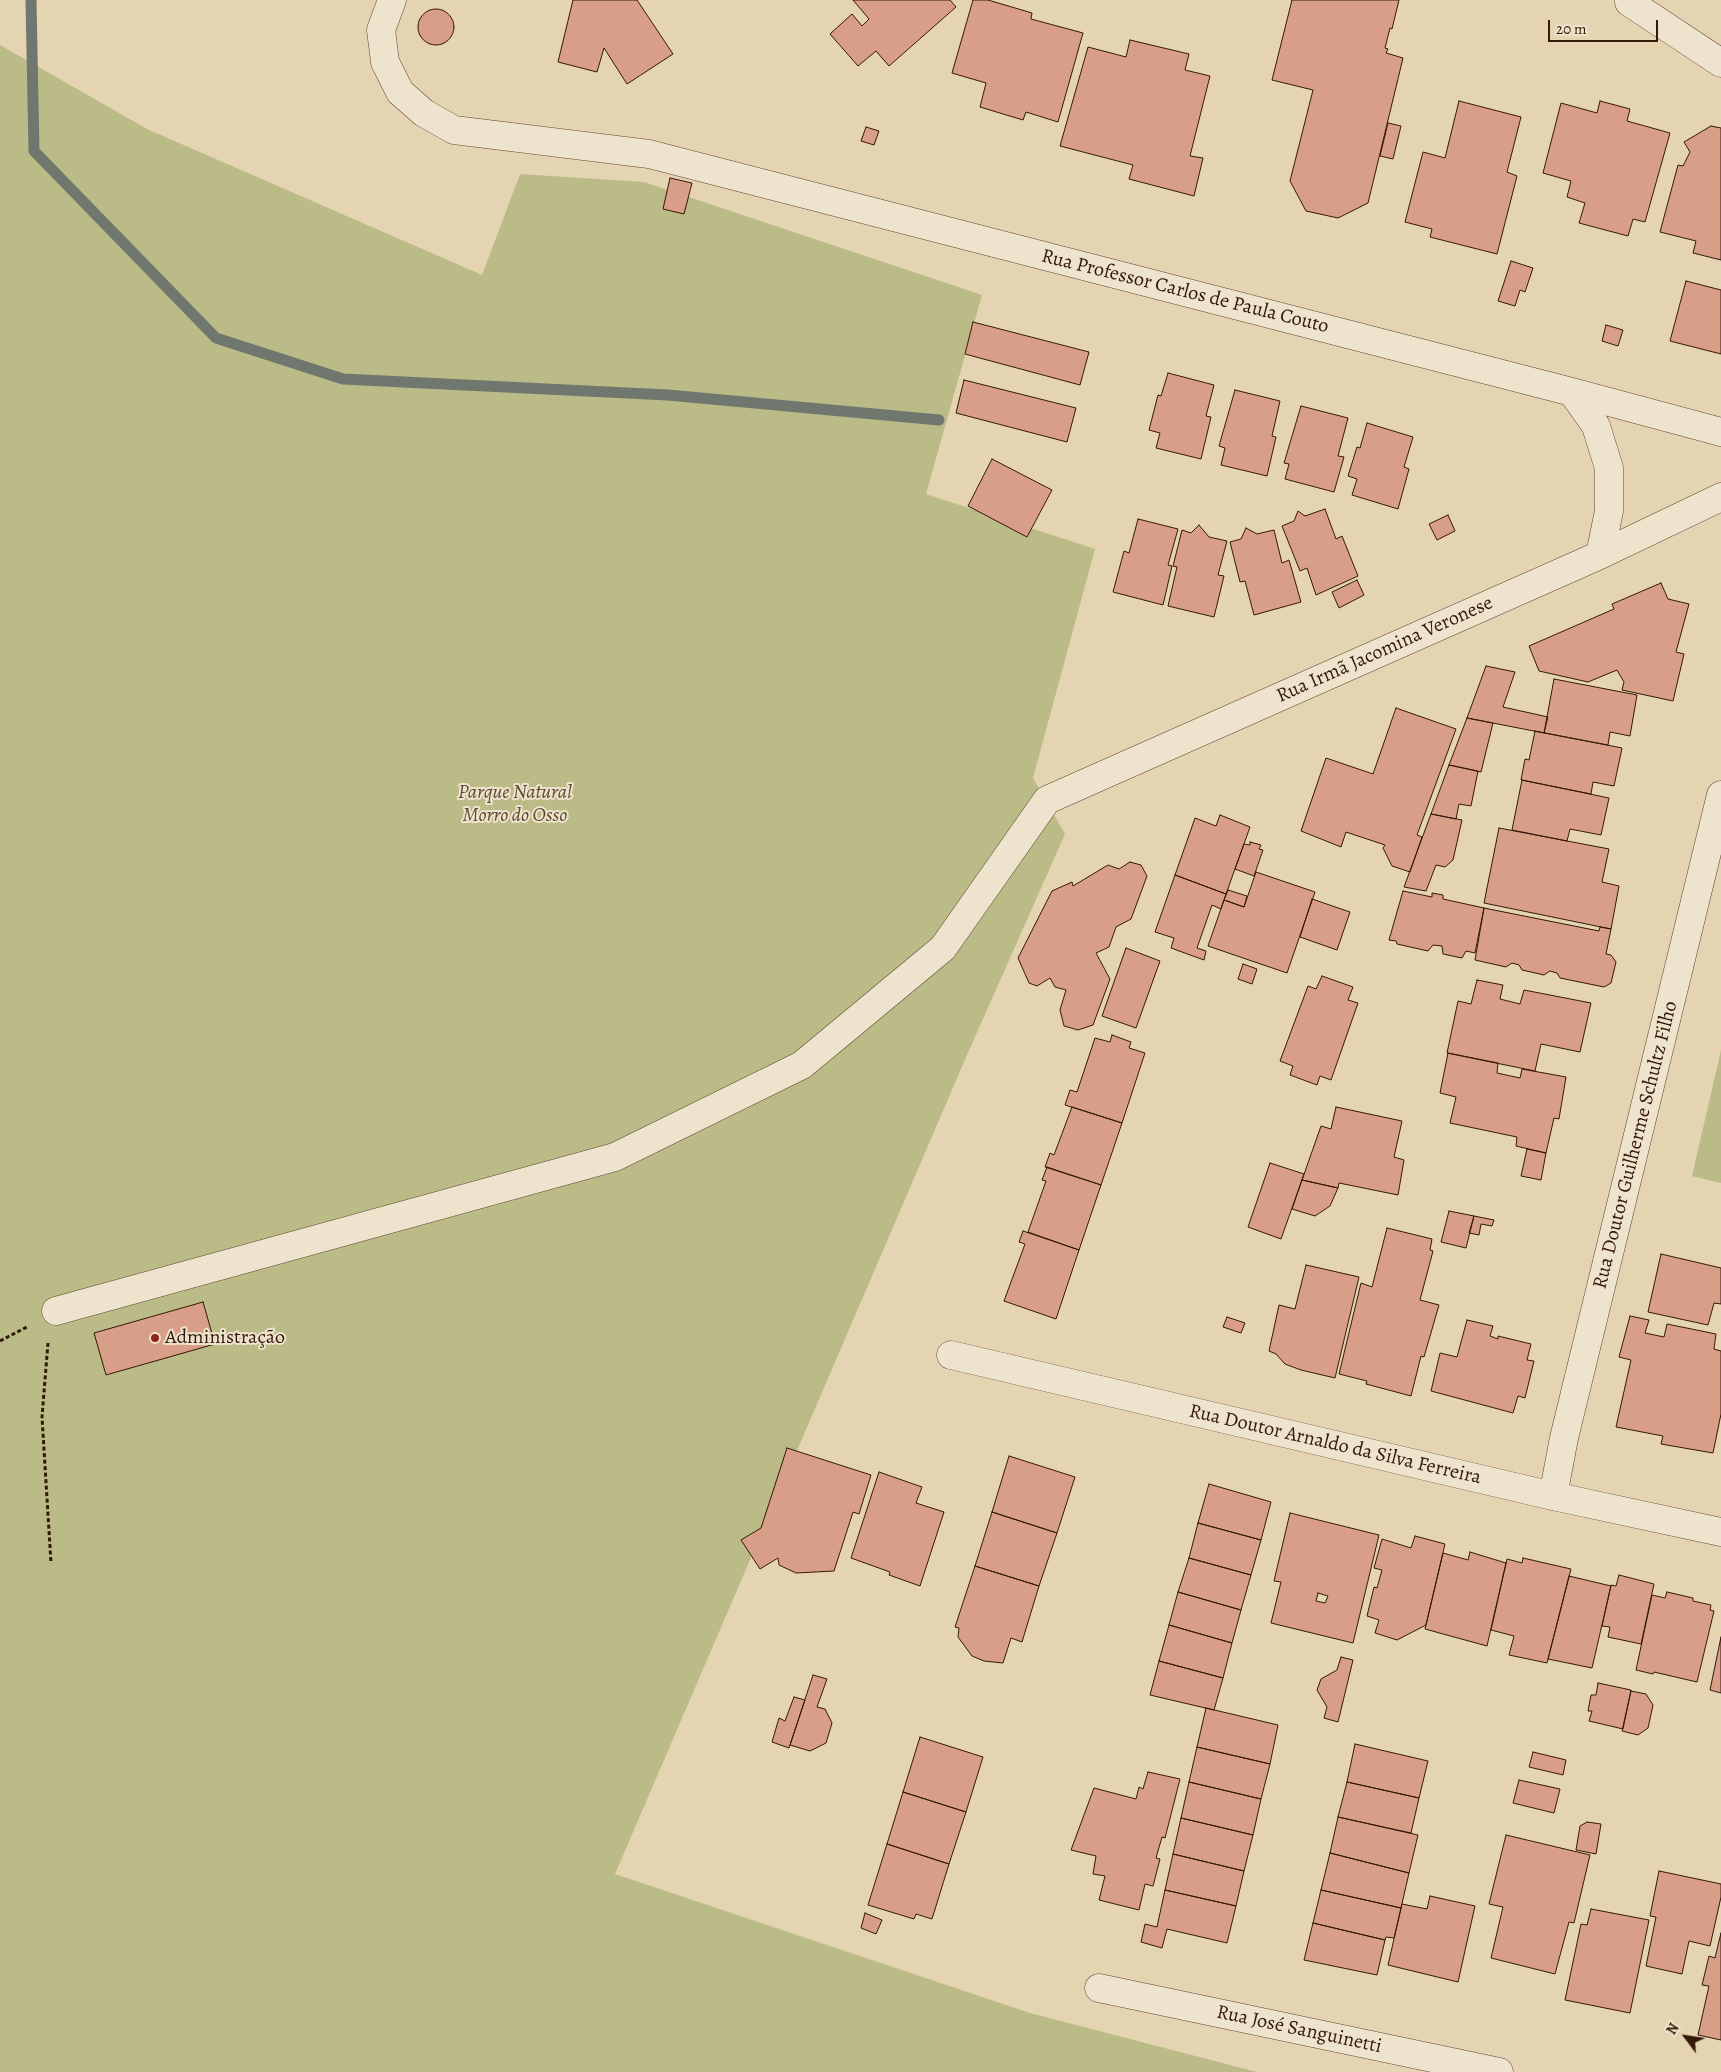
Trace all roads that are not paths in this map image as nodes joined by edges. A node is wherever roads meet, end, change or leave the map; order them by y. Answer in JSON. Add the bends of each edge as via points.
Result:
{"nodes":[{"id":1,"x":392,"y":0,"type":"edge"},
{"id":2,"x":1629,"y":2,"type":"dead end"},
{"id":3,"x":1721,"y":63,"type":"edge"},
{"id":4,"x":1572,"y":392,"type":"junction"},
{"id":5,"x":1721,"y":432,"type":"edge"},
{"id":6,"x":1721,"y":497,"type":"edge"},
{"id":7,"x":1600,"y":555,"type":"junction"},
{"id":8,"x":1721,"y":795,"type":"edge"},
{"id":9,"x":56,"y":1311,"type":"road end"},
{"id":10,"x":950,"y":1355,"type":"dead end"},
{"id":11,"x":1553,"y":1496,"type":"junction"},
{"id":12,"x":1721,"y":1532,"type":"edge"},
{"id":13,"x":1099,"y":1988,"type":"dead end"},
{"id":14,"x":1499,"y":2072,"type":"edge"}],
"edges":[{"from":1,"to":4,"type":"street","name":"Rua Professor Carlos de Paula Couto","via":[[382,30],[385,62],[400,92],[424,113],[454,130],[649,154]]},
{"from":2,"to":3,"type":"street"},
{"from":4,"to":5,"type":"street","name":"Rua Professor Carlos de Paula Couto"},
{"from":4,"to":7,"type":"street","via":[[1596,426],[1609,468],[1609,510]]},
{"from":6,"to":7,"type":"street","name":"Rua Irmã Jacomina Veronese"},
{"from":7,"to":9,"type":"street","name":"Rua Irmã Jacomina Veronese","via":[[1047,800],[943,948],[802,1065],[615,1157]]},
{"from":8,"to":11,"type":"street","name":"Rua Doutor Guilherme Schultz Filho","via":[[1566,1428]]},
{"from":10,"to":11,"type":"street","name":"Rua Doutor Arnaldo da Silva Ferreira"},
{"from":11,"to":12,"type":"street","name":"Rua Doutor Arnaldo da Silva Ferreira"},
{"from":13,"to":14,"type":"street","name":"Rua José Sanguinetti"}]}
